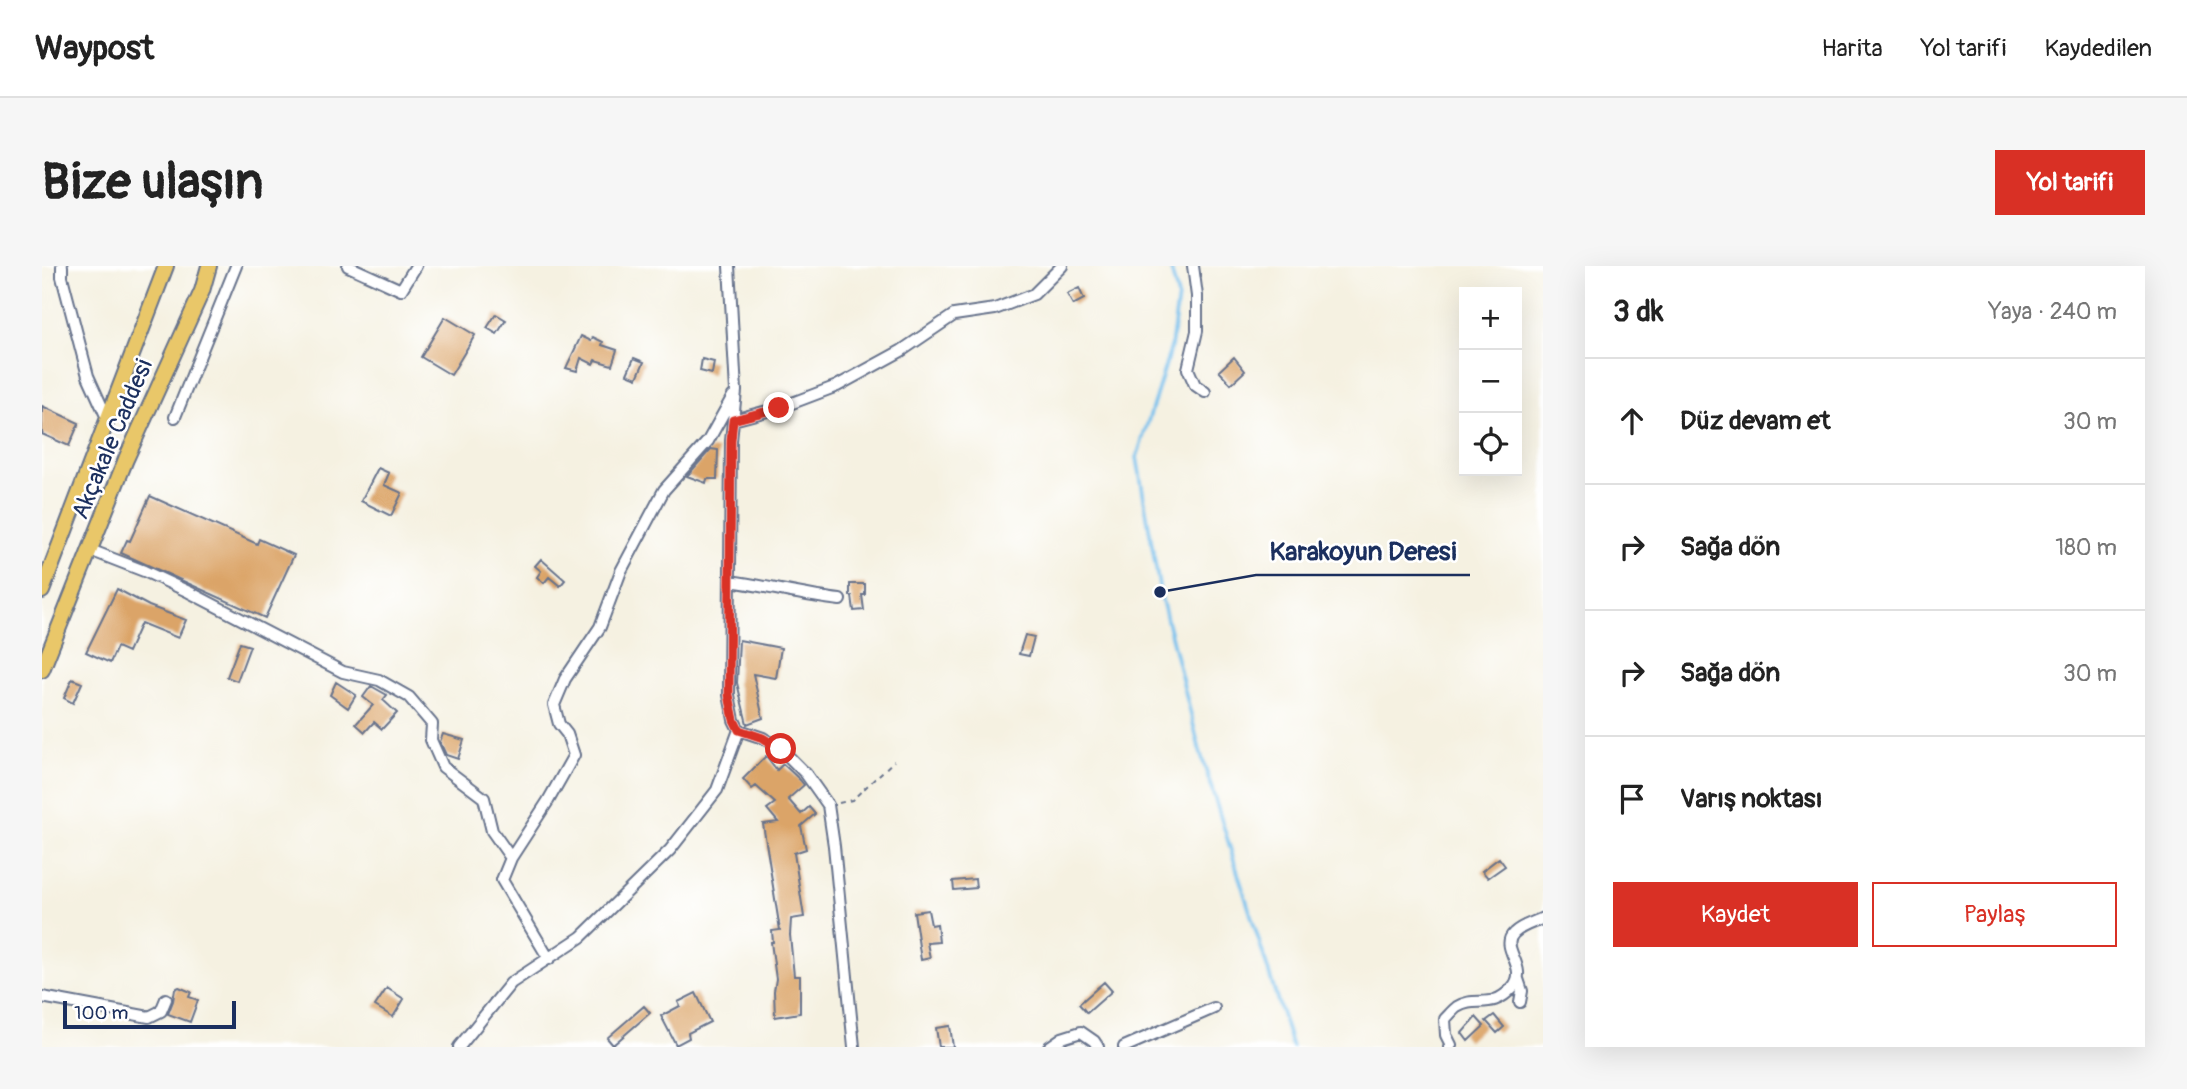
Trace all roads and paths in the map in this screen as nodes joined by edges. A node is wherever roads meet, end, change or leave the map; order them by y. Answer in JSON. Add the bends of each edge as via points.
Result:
{"nodes":[{"id":1,"x":62,"y":266,"type":"edge"},
{"id":2,"x":166,"y":266,"type":"edge"},
{"id":3,"x":209,"y":266,"type":"edge"},
{"id":4,"x":215,"y":266,"type":"edge"},
{"id":5,"x":236,"y":266,"type":"edge"},
{"id":6,"x":348,"y":266,"type":"edge"},
{"id":7,"x":416,"y":266,"type":"edge"},
{"id":8,"x":729,"y":266,"type":"edge"},
{"id":9,"x":1062,"y":266,"type":"edge"},
{"id":10,"x":1193,"y":266,"type":"edge"},
{"id":11,"x":202,"y":291,"type":"junction"},
{"id":12,"x":736,"y":391,"type":"junction"},
{"id":13,"x":1205,"y":392,"type":"dead end"},
{"id":14,"x":175,"y":417,"type":"dead end"},
{"id":15,"x":107,"y":418,"type":"junction"},
{"id":16,"x":733,"y":420,"type":"junction"},
{"id":17,"x":90,"y":550,"type":"junction"},
{"id":18,"x":730,"y":581,"type":"junction"},
{"id":19,"x":42,"y":591,"type":"edge"},
{"id":20,"x":840,"y":600,"type":"dead end"},
{"id":21,"x":42,"y":670,"type":"edge"},
{"id":22,"x":739,"y":730,"type":"junction"},
{"id":23,"x":894,"y":761,"type":"dead end"},
{"id":24,"x":828,"y":805,"type":"junction"},
{"id":25,"x":511,"y":858,"type":"junction"},
{"id":26,"x":1543,"y":918,"type":"edge"},
{"id":27,"x":549,"y":959,"type":"junction"},
{"id":28,"x":1518,"y":979,"type":"junction"},
{"id":29,"x":42,"y":997,"type":"edge"},
{"id":30,"x":166,"y":999,"type":"dead end"},
{"id":31,"x":1520,"y":1002,"type":"dead end"},
{"id":32,"x":1214,"y":1008,"type":"dead end"},
{"id":33,"x":458,"y":1047,"type":"edge"},
{"id":34,"x":854,"y":1047,"type":"edge"},
{"id":35,"x":1049,"y":1047,"type":"edge"},
{"id":36,"x":1098,"y":1047,"type":"edge"},
{"id":37,"x":1124,"y":1047,"type":"edge"},
{"id":38,"x":1449,"y":1047,"type":"edge"}],
"edges":[{"from":1,"to":15,"type":"street","via":[[88,376]]},
{"from":2,"to":15,"type":"main road","name":"Akçakale Caddesi"},
{"from":3,"to":11,"type":"main road","name":"Akçakale Caddesi"},
{"from":4,"to":11,"type":"main road"},
{"from":5,"to":14,"type":"street"},
{"from":6,"to":7,"type":"street","via":[[401,290]]},
{"from":8,"to":12,"type":"street"},
{"from":9,"to":16,"type":"street","via":[[1034,294],[995,309],[954,314],[901,351],[837,386]]},
{"from":10,"to":13,"type":"street","via":[[1197,331],[1188,369],[1195,385]]},
{"from":11,"to":17,"type":"main road","name":"Akçakale Caddesi"},
{"from":12,"to":16,"type":"street"},
{"from":12,"to":25,"type":"street","via":[[708,441],[664,490],[621,571],[600,627],[565,679],[554,705],[574,755]]},
{"from":15,"to":19,"type":"main road","name":"Akçakale Caddesi"},
{"from":16,"to":18,"type":"street"},
{"from":17,"to":21,"type":"main road","name":"Akçakale Caddesi"},
{"from":17,"to":25,"type":"street","via":[[190,592],[343,672],[379,680],[409,697],[432,724],[431,740],[443,767],[484,797],[492,831]]},
{"from":18,"to":20,"type":"street"},
{"from":18,"to":22,"type":"street","via":[[729,695]]},
{"from":22,"to":24,"type":"street","via":[[781,749]]},
{"from":22,"to":27,"type":"street","via":[[717,790],[670,850],[581,937]]},
{"from":23,"to":24,"type":"path","via":[[852,800]]},
{"from":24,"to":34,"type":"street"},
{"from":25,"to":27,"type":"street","via":[[502,880]]},
{"from":26,"to":28,"type":"street","via":[[1511,935]]},
{"from":27,"to":33,"type":"street","via":[[511,984]]},
{"from":28,"to":31,"type":"street"},
{"from":28,"to":38,"type":"street","via":[[1504,997],[1493,1002],[1458,1006],[1445,1019]]},
{"from":29,"to":30,"type":"street","via":[[149,1017],[161,1011]]},
{"from":32,"to":37,"type":"street"},
{"from":35,"to":36,"type":"street","via":[[1081,1032]]}]}
